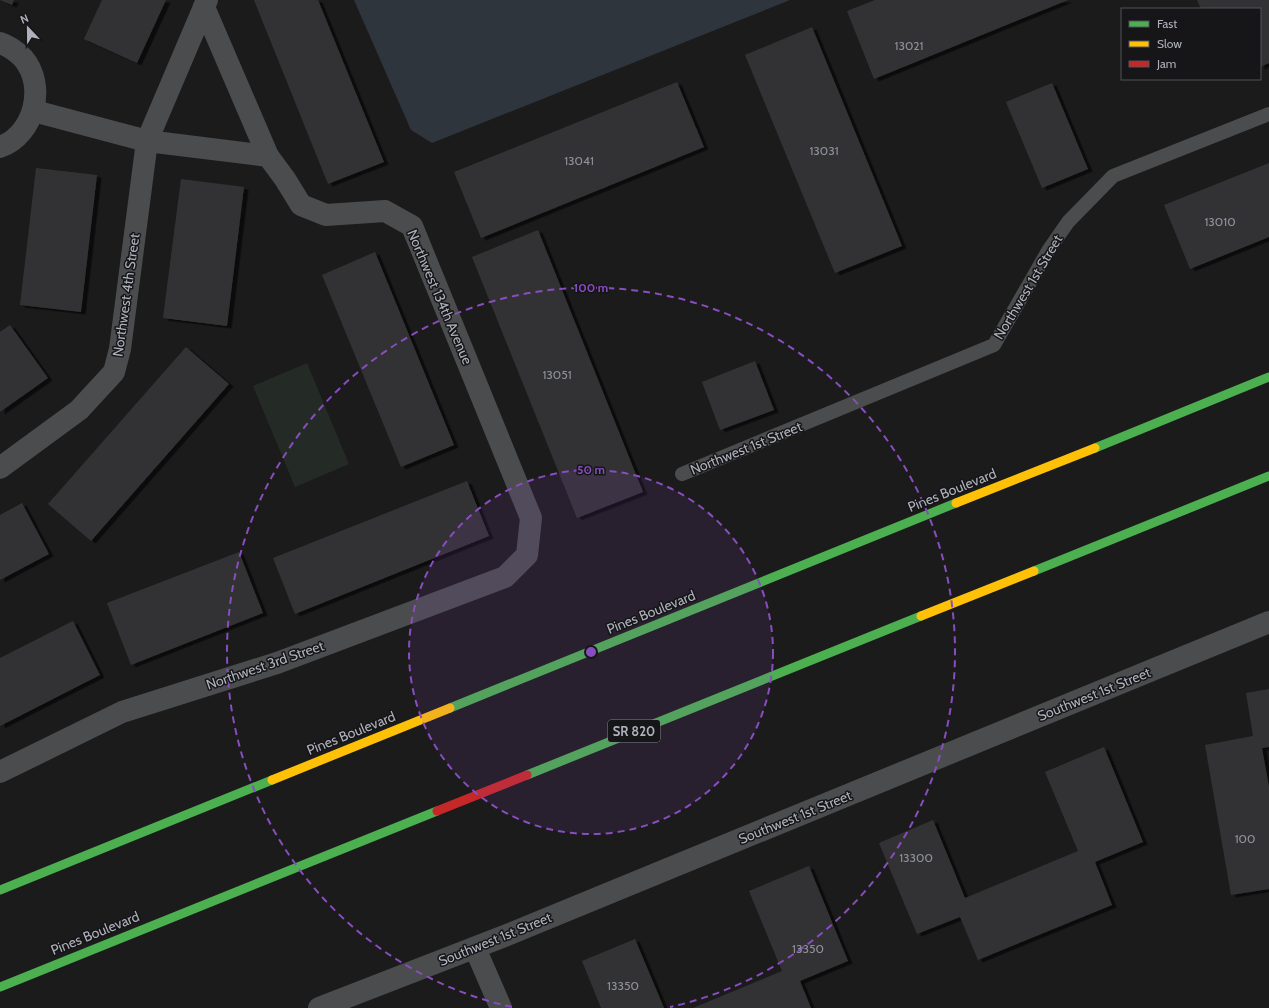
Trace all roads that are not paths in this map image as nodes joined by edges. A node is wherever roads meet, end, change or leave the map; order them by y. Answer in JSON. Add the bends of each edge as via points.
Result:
{"nodes":[{"id":1,"x":206,"y":3,"type":"edge"},
{"id":2,"x":0,"y":42,"type":"edge"},
{"id":3,"x":34,"y":111,"type":"junction"},
{"id":4,"x":1269,"y":114,"type":"edge"},
{"id":5,"x":147,"y":141,"type":"junction"},
{"id":6,"x":0,"y":147,"type":"edge"},
{"id":7,"x":268,"y":156,"type":"junction"},
{"id":8,"x":1269,"y":377,"type":"edge"},
{"id":9,"x":0,"y":468,"type":"edge"},
{"id":10,"x":682,"y":474,"type":"dead end"},
{"id":11,"x":1269,"y":476,"type":"edge"},
{"id":12,"x":527,"y":555,"type":"joint"},
{"id":13,"x":1269,"y":622,"type":"edge"},
{"id":14,"x":0,"y":772,"type":"edge"},
{"id":15,"x":0,"y":890,"type":"edge"},
{"id":16,"x":475,"y":948,"type":"junction"},
{"id":17,"x":0,"y":987,"type":"edge"},
{"id":18,"x":319,"y":1008,"type":"edge"},
{"id":19,"x":501,"y":1008,"type":"edge"}],
"edges":[{"from":1,"to":5,"type":"street"},
{"from":1,"to":7,"type":"street","name":"Northwest 134th Avenue"},
{"from":2,"to":3,"type":"street","via":[[24,59],[32,75],[36,93]]},
{"from":3,"to":5,"type":"street"},
{"from":3,"to":6,"type":"street","via":[[27,126],[16,138]]},
{"from":4,"to":10,"type":"lane","name":"Northwest 1st Street","via":[[1113,176],[1068,222],[1048,251],[994,345]]},
{"from":5,"to":7,"type":"street"},
{"from":5,"to":9,"type":"street","name":"Northwest 4th Street","via":[[120,349],[114,372],[79,410]]},
{"from":7,"to":12,"type":"street","name":"Northwest 134th Avenue","via":[[301,205],[326,215],[385,211],[412,226],[531,518]]},
{"from":8,"to":15,"type":"highway","name":"Pines Boulevard"},
{"from":11,"to":17,"type":"highway","name":"Pines Boulevard","number":"SR 820"},
{"from":12,"to":14,"type":"street","name":"Northwest 3rd Street","via":[[505,577],[277,663],[122,712]]},
{"from":13,"to":16,"type":"street","name":"Southwest 1st Street"},
{"from":16,"to":18,"type":"street","name":"Southwest 1st Street"},
{"from":16,"to":19,"type":"street"}]}
